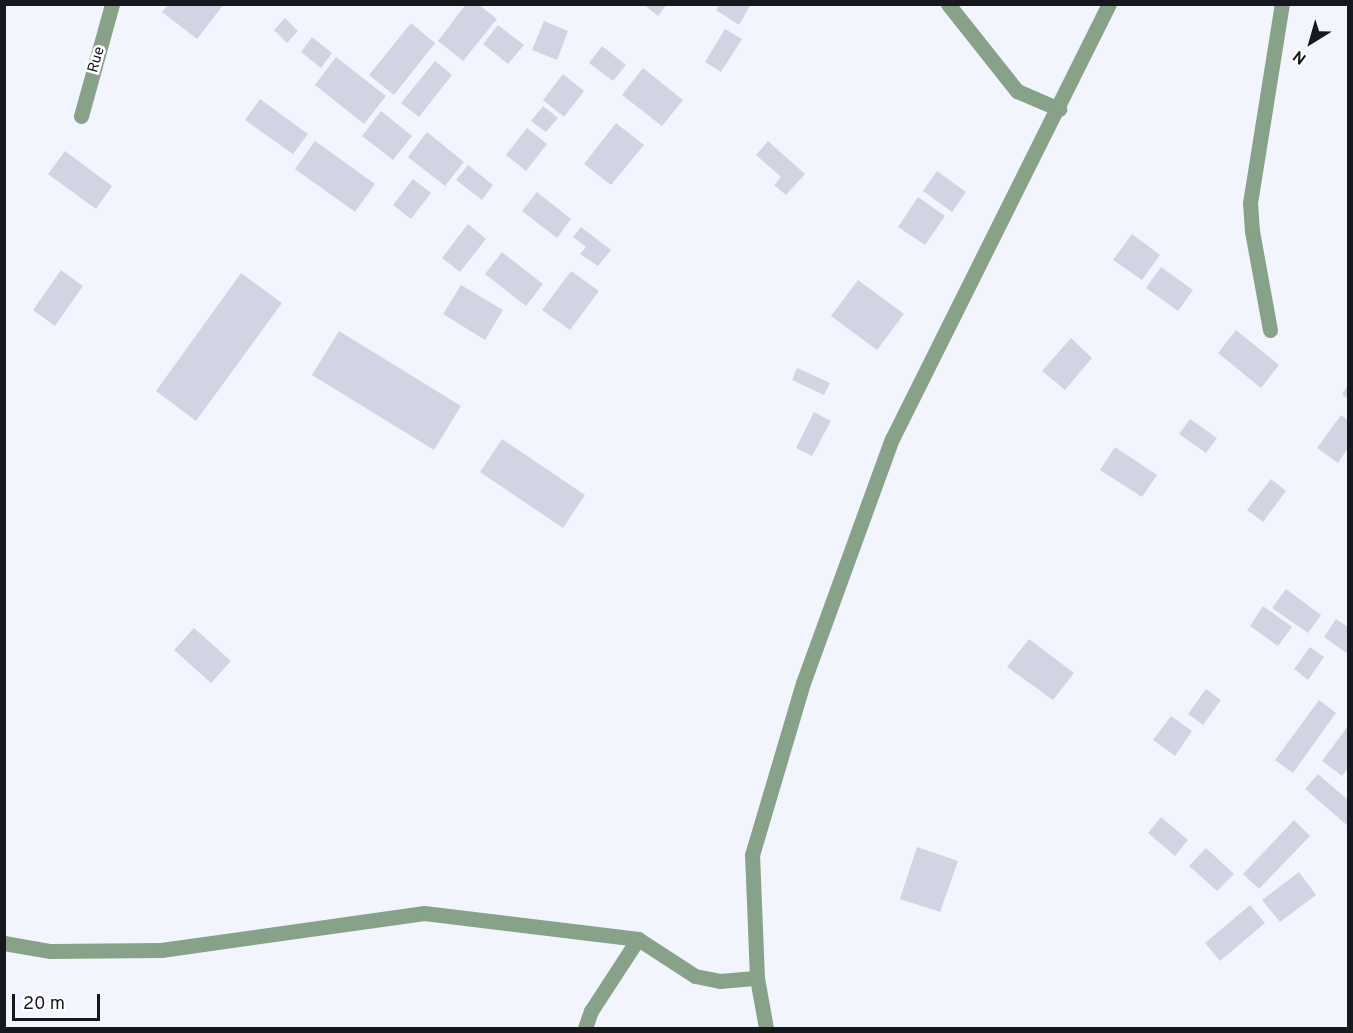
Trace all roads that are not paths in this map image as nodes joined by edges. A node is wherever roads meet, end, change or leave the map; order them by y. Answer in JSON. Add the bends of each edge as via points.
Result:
{"nodes":[{"id":1,"x":112,"y":4,"type":"edge"},
{"id":2,"x":948,"y":4,"type":"edge"},
{"id":3,"x":1109,"y":4,"type":"edge"},
{"id":4,"x":1282,"y":4,"type":"edge"},
{"id":5,"x":1059,"y":110,"type":"junction"},
{"id":6,"x":81,"y":116,"type":"dead end"},
{"id":7,"x":1270,"y":330,"type":"dead end"},
{"id":8,"x":638,"y":939,"type":"junction"},
{"id":9,"x":4,"y":943,"type":"edge"},
{"id":10,"x":757,"y":978,"type":"junction"},
{"id":11,"x":585,"y":1029,"type":"edge"},
{"id":12,"x":766,"y":1029,"type":"edge"}],
"edges":[{"from":1,"to":6,"type":"street","name":"Rue"},
{"from":2,"to":5,"type":"street","via":[[1017,91]]},
{"from":3,"to":5,"type":"street"},
{"from":4,"to":7,"type":"street","via":[[1250,203],[1251,231]]},
{"from":5,"to":10,"type":"street","via":[[892,439],[803,683],[752,855]]},
{"from":8,"to":9,"type":"street","via":[[424,913],[161,950],[50,951]]},
{"from":8,"to":10,"type":"street","via":[[695,976],[720,981]]},
{"from":8,"to":11,"type":"street","via":[[591,1011]]},
{"from":10,"to":12,"type":"street"}]}
